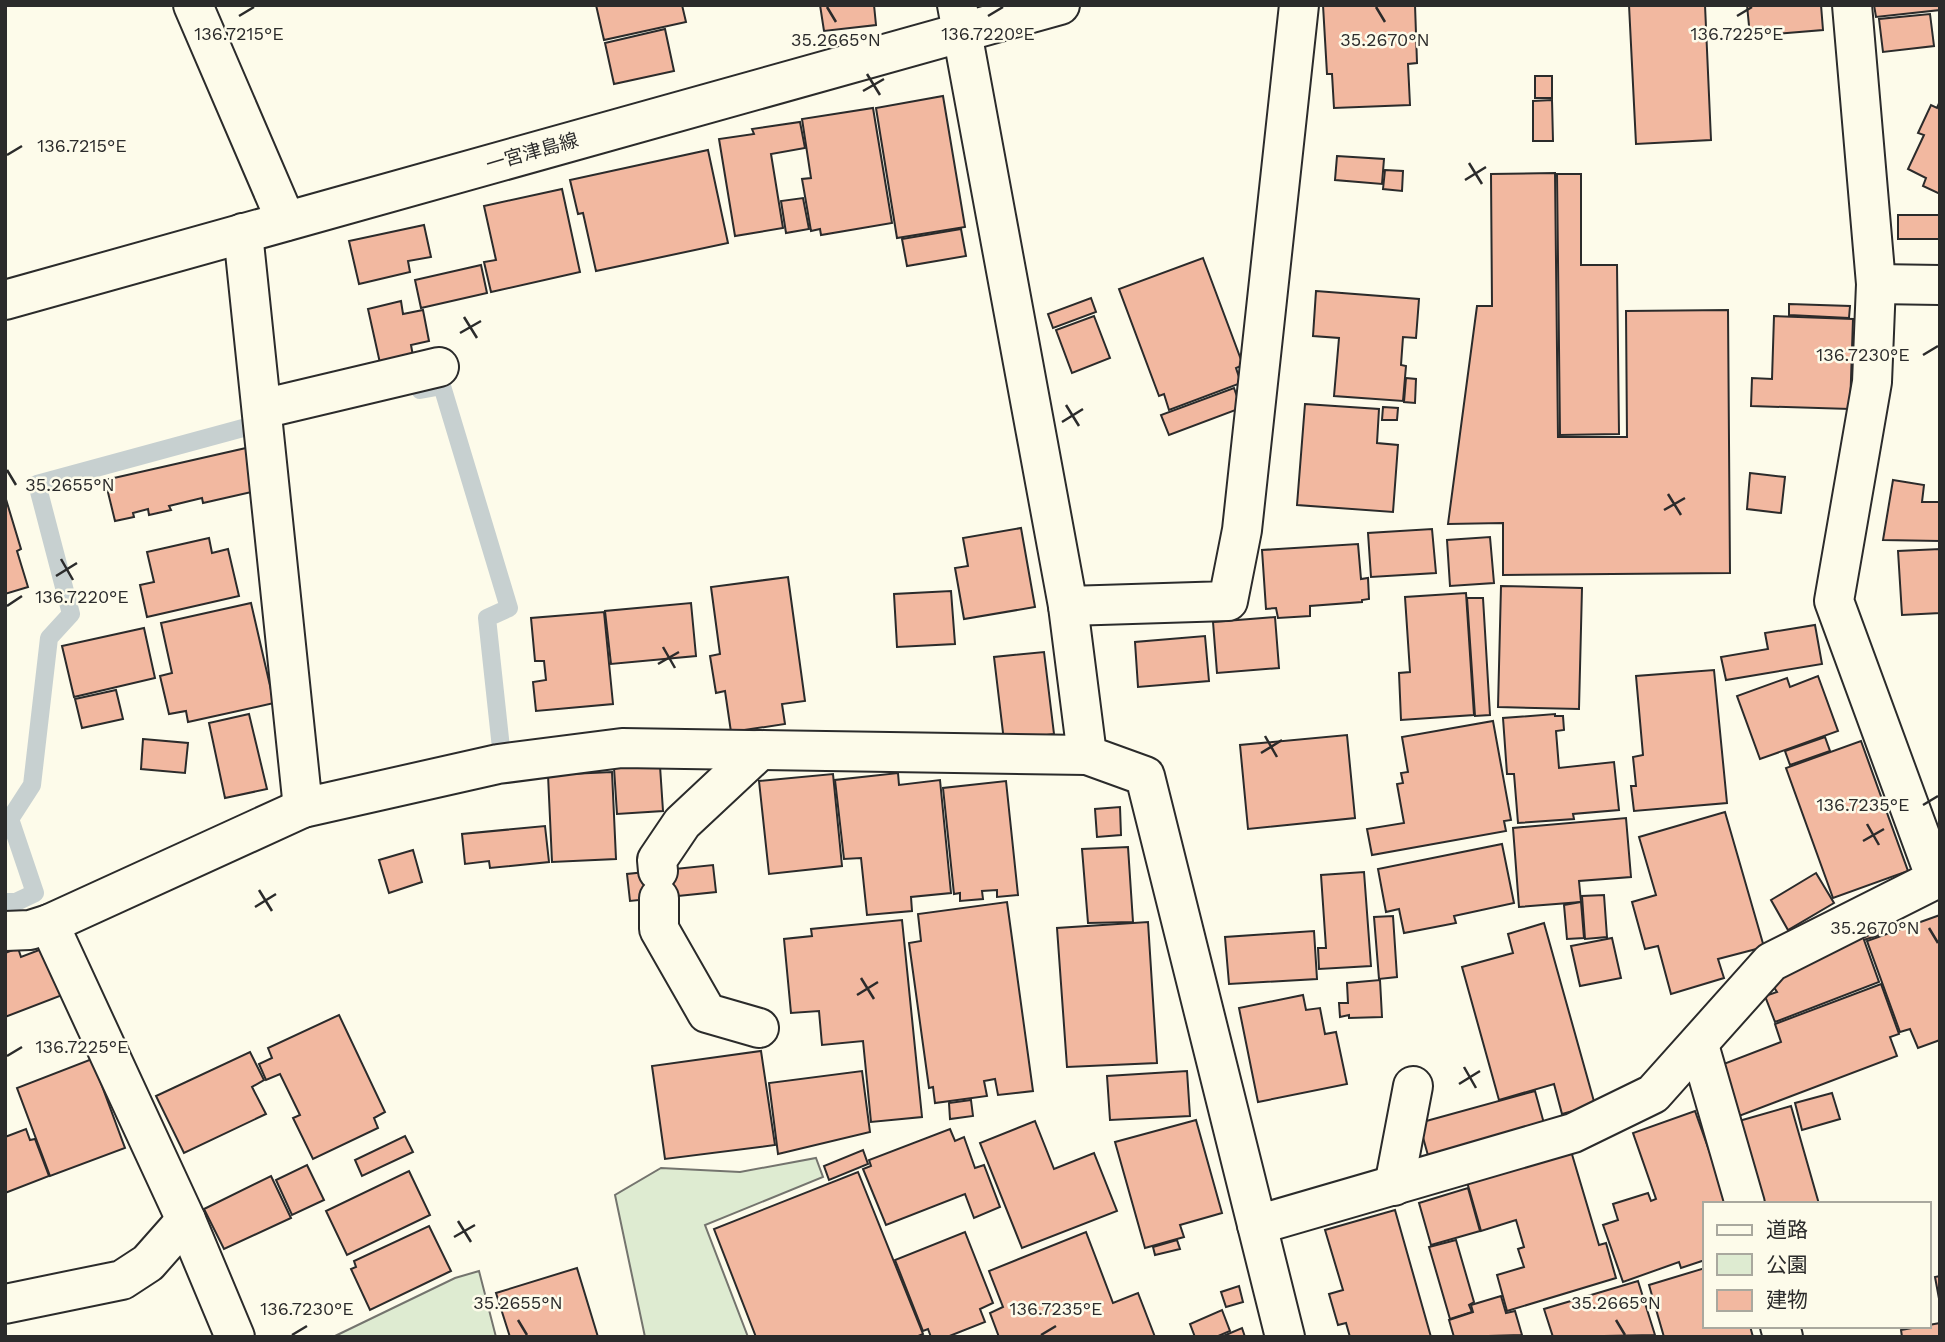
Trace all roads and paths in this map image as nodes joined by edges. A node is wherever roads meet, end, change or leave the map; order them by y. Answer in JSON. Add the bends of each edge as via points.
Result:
{"nodes":[{"id":1,"x":193,"y":5,"type":"edge"},
{"id":2,"x":1060,"y":5,"type":"edge"},
{"id":3,"x":1299,"y":5,"type":"edge"},
{"id":4,"x":1853,"y":5,"type":"edge"},
{"id":5,"x":959,"y":19,"type":"edge"},
{"id":6,"x":286,"y":221,"type":"junction"},
{"id":7,"x":243,"y":233,"type":"junction"},
{"id":8,"x":1876,"y":284,"type":"junction"},
{"id":9,"x":1940,"y":285,"type":"edge"},
{"id":10,"x":5,"y":300,"type":"edge"},
{"id":11,"x":439,"y":367,"type":"dead end"},
{"id":12,"x":262,"y":409,"type":"junction"},
{"id":13,"x":1068,"y":606,"type":"junction"},
{"id":14,"x":760,"y":750,"type":"junction"},
{"id":15,"x":1087,"y":755,"type":"junction"},
{"id":16,"x":303,"y":807,"type":"junction"},
{"id":17,"x":1938,"y":879,"type":"edge"},
{"id":18,"x":49,"y":924,"type":"junction"},
{"id":19,"x":5,"y":931,"type":"edge"},
{"id":20,"x":759,"y":1028,"type":"dead end"},
{"id":21,"x":1699,"y":1045,"type":"junction"},
{"id":22,"x":1413,"y":1086,"type":"dead end"},
{"id":23,"x":1394,"y":1186,"type":"junction"},
{"id":24,"x":1744,"y":1202,"type":"edge"},
{"id":25,"x":186,"y":1220,"type":"junction"},
{"id":26,"x":1257,"y":1225,"type":"junction"},
{"id":27,"x":5,"y":1304,"type":"edge"},
{"id":28,"x":235,"y":1337,"type":"edge"},
{"id":29,"x":1284,"y":1337,"type":"edge"}],
"edges":[{"from":1,"to":6,"type":"street"},
{"from":2,"to":5,"type":"street","name":"一宮津島線"},
{"from":3,"to":13,"type":"street","via":[[1242,530],[1228,601]]},
{"from":4,"to":8,"type":"street"},
{"from":5,"to":6,"type":"street","name":"一宮津島線"},
{"from":5,"to":13,"type":"street"},
{"from":6,"to":7,"type":"street","name":"一宮津島線"},
{"from":7,"to":10,"type":"street","name":"一宮津島線"},
{"from":7,"to":12,"type":"street"},
{"from":8,"to":9,"type":"street"},
{"from":8,"to":17,"type":"street","via":[[1872,382],[1834,601]]},
{"from":11,"to":12,"type":"street"},
{"from":12,"to":16,"type":"street"},
{"from":13,"to":15,"type":"street"},
{"from":14,"to":15,"type":"street"},
{"from":14,"to":16,"type":"street","via":[[622,748],[525,760]]},
{"from":14,"to":20,"type":"street","via":[[682,823],[657,860],[659,929],[707,1013]]},
{"from":15,"to":26,"type":"street","via":[[1145,776]]},
{"from":16,"to":18,"type":"street"},
{"from":17,"to":21,"type":"street","via":[[1771,962]]},
{"from":18,"to":19,"type":"street"},
{"from":18,"to":25,"type":"street"},
{"from":21,"to":23,"type":"street","via":[[1653,1094],[1573,1133]]},
{"from":21,"to":24,"type":"street"},
{"from":22,"to":23,"type":"street"},
{"from":23,"to":26,"type":"street"},
{"from":25,"to":27,"type":"street","via":[[148,1263],[122,1280]]},
{"from":25,"to":28,"type":"street"},
{"from":26,"to":29,"type":"street"}]}
